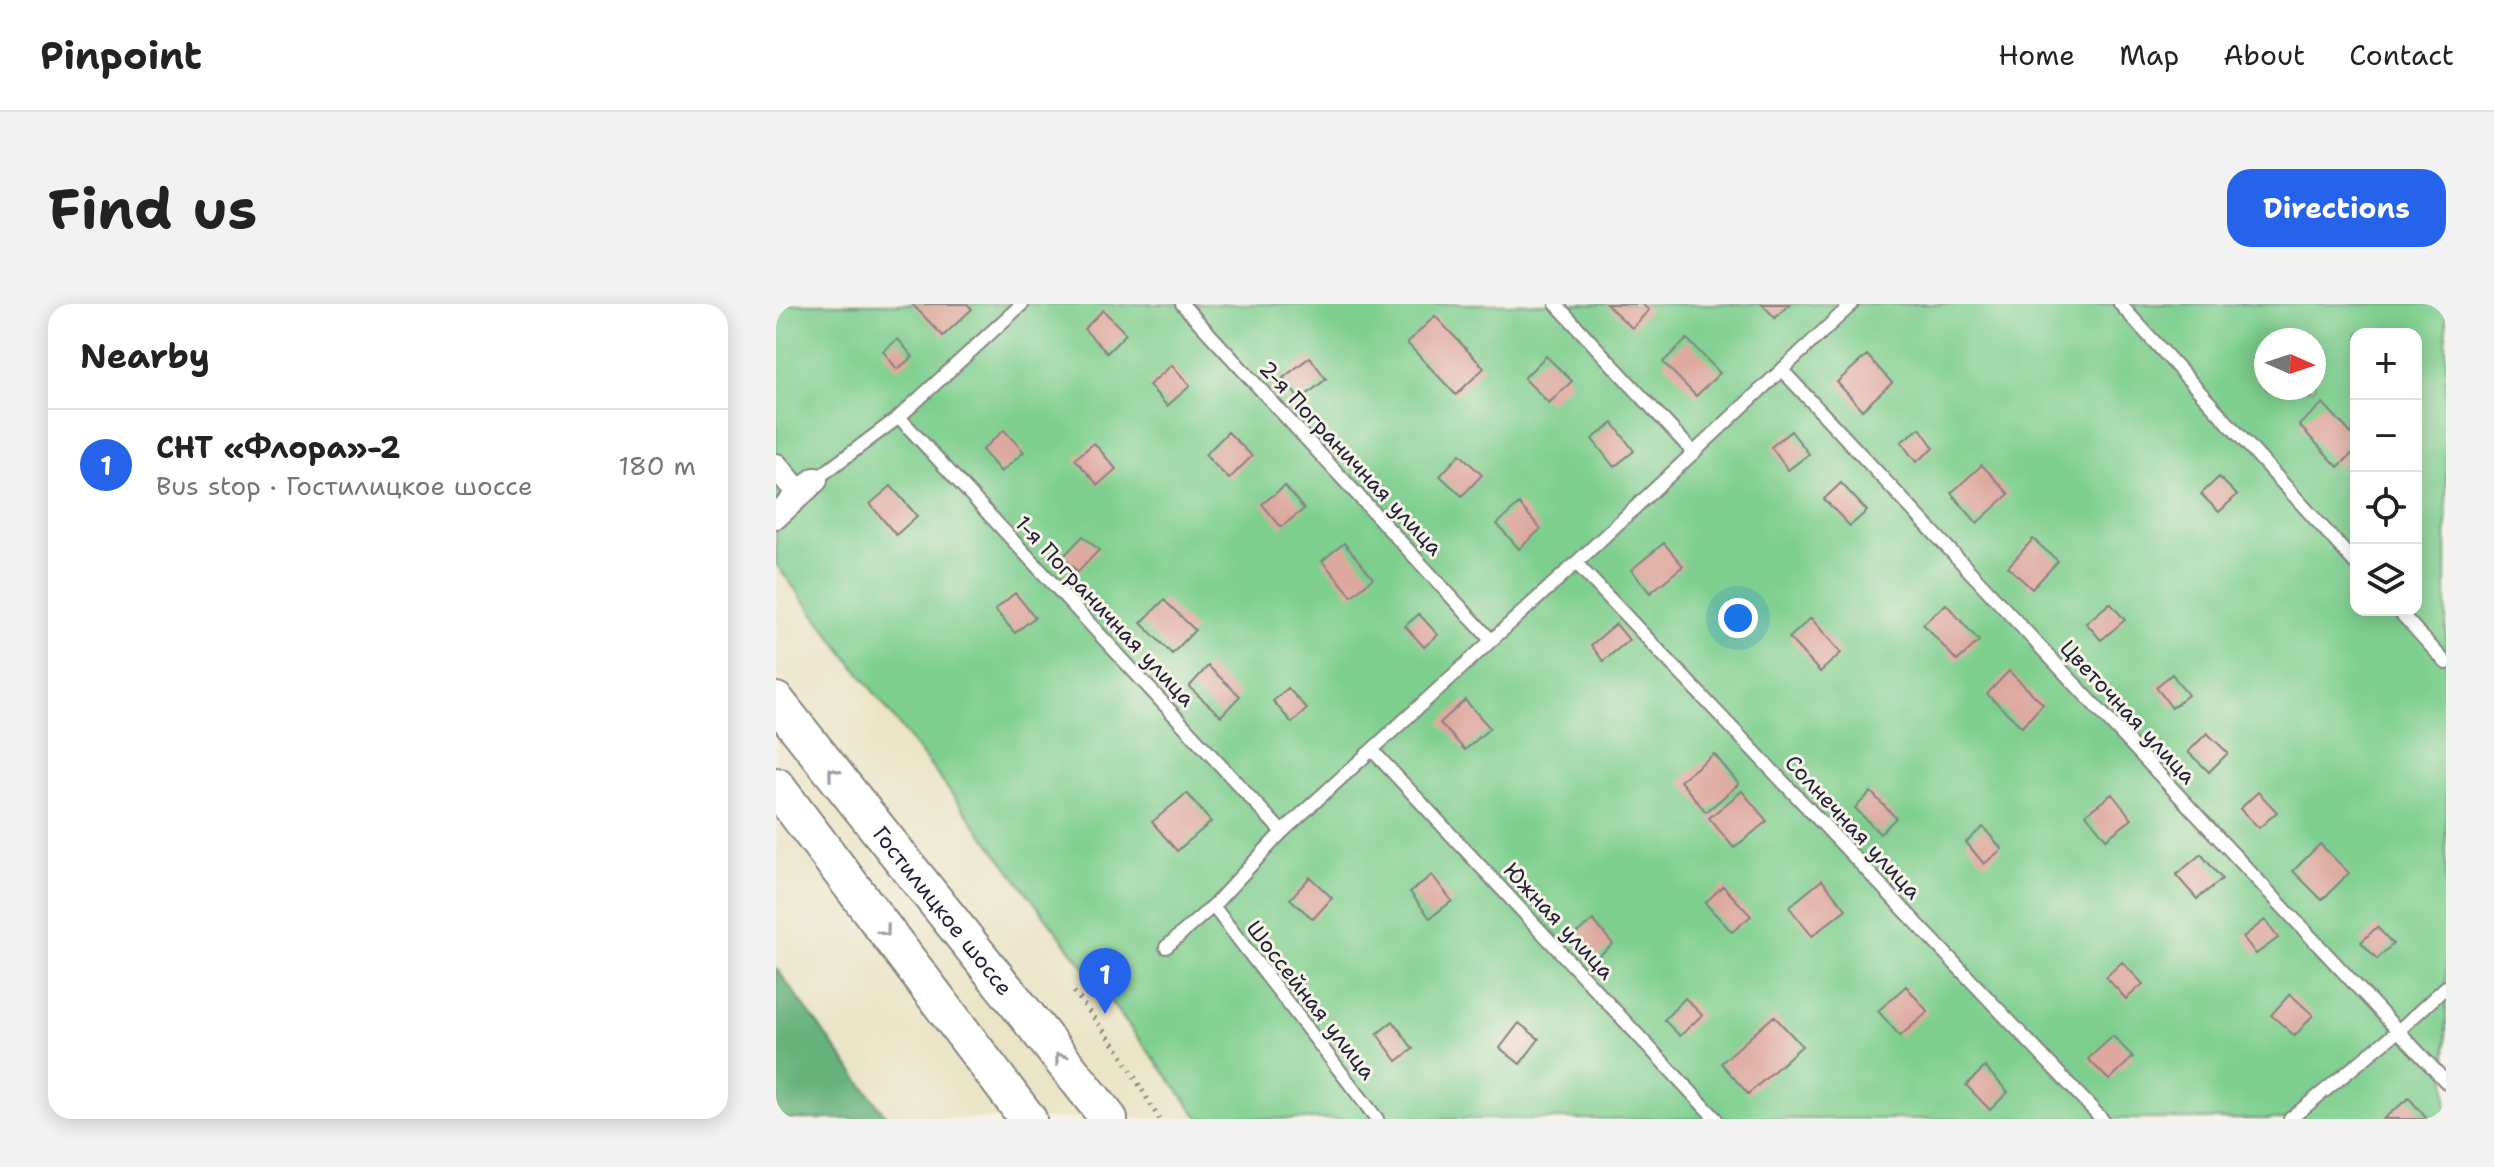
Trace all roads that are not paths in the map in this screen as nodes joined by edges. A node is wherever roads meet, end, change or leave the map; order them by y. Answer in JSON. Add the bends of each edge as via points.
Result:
{"nodes":[{"id":1,"x":1022,"y":304,"type":"edge"},
{"id":2,"x":1182,"y":304,"type":"edge"},
{"id":3,"x":1556,"y":304,"type":"edge"},
{"id":4,"x":1852,"y":304,"type":"edge"},
{"id":5,"x":2120,"y":304,"type":"edge"},
{"id":6,"x":1782,"y":370,"type":"junction"},
{"id":7,"x":899,"y":417,"type":"junction"},
{"id":8,"x":1694,"y":453,"type":"junction"},
{"id":9,"x":776,"y":466,"type":"edge"},
{"id":10,"x":807,"y":487,"type":"junction"},
{"id":11,"x":776,"y":516,"type":"edge"},
{"id":12,"x":2350,"y":557,"type":"edge"},
{"id":13,"x":1576,"y":563,"type":"junction"},
{"id":14,"x":2403,"y":616,"type":"edge"},
{"id":15,"x":1491,"y":640,"type":"junction"},
{"id":16,"x":2446,"y":663,"type":"edge"},
{"id":17,"x":776,"y":701,"type":"edge"},
{"id":18,"x":1373,"y":751,"type":"junction"},
{"id":19,"x":776,"y":786,"type":"edge"},
{"id":20,"x":1282,"y":832,"type":"junction"},
{"id":21,"x":882,"y":834,"type":"junction"},
{"id":22,"x":838,"y":869,"type":"junction"},
{"id":23,"x":1213,"y":906,"type":"junction"},
{"id":24,"x":1166,"y":947,"type":"dead end"},
{"id":25,"x":2446,"y":987,"type":"edge"},
{"id":26,"x":2398,"y":1031,"type":"junction"},
{"id":27,"x":2446,"y":1082,"type":"edge"},
{"id":28,"x":1028,"y":1119,"type":"edge"},
{"id":29,"x":1109,"y":1119,"type":"edge"},
{"id":30,"x":1377,"y":1119,"type":"edge"},
{"id":31,"x":1716,"y":1119,"type":"edge"},
{"id":32,"x":2102,"y":1119,"type":"edge"},
{"id":33,"x":2290,"y":1119,"type":"edge"}],
"edges":[{"from":1,"to":7,"type":"lane"},
{"from":2,"to":15,"type":"lane","name":"2-я Пограничная улица"},
{"from":3,"to":8,"type":"lane"},
{"from":4,"to":6,"type":"lane"},
{"from":5,"to":12,"type":"lane"},
{"from":6,"to":8,"type":"lane"},
{"from":6,"to":26,"type":"lane","name":"Цветочная улица"},
{"from":7,"to":10,"type":"lane"},
{"from":7,"to":20,"type":"lane","name":"1-я Пограничная улица"},
{"from":8,"to":13,"type":"lane"},
{"from":9,"to":10,"type":"street"},
{"from":10,"to":11,"type":"street"},
{"from":13,"to":15,"type":"lane"},
{"from":13,"to":32,"type":"lane","name":"Солнечная улица"},
{"from":14,"to":16,"type":"lane"},
{"from":15,"to":18,"type":"lane"},
{"from":21,"to":17,"type":"main road","name":"Гостилицкое шоссе","one_way":true},
{"from":18,"to":20,"type":"lane"},
{"from":18,"to":31,"type":"lane","name":"Южная улица"},
{"from":19,"to":22,"type":"main road"},
{"from":20,"to":23,"type":"lane"},
{"from":21,"to":22,"type":"main road"},
{"from":29,"to":21,"type":"main road","name":"Гостилицкое шоссе","one_way":true},
{"from":22,"to":28,"type":"main road","one_way":true},
{"from":23,"to":24,"type":"lane"},
{"from":23,"to":30,"type":"lane","name":"Шоссейная улица"},
{"from":25,"to":26,"type":"lane"},
{"from":26,"to":27,"type":"lane","name":"Цветочная улица"},
{"from":26,"to":33,"type":"lane"}]}
